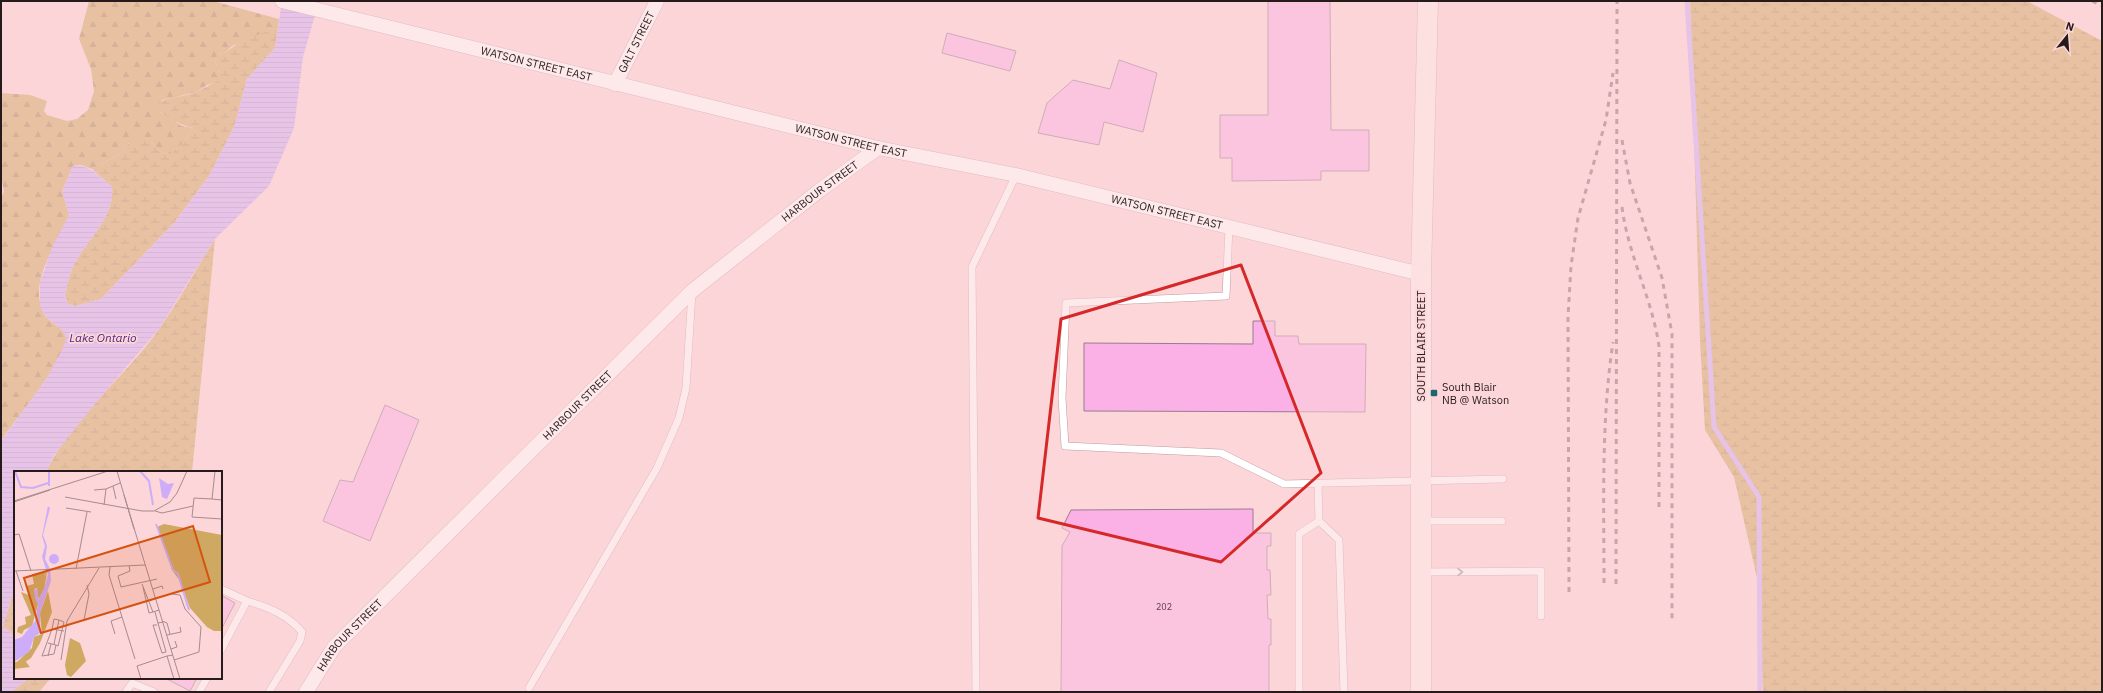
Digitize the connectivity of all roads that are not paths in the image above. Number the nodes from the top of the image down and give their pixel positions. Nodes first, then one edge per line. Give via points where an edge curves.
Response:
1 (282, 1) edge
2 (657, 1) edge
3 (1428, 1) edge
4 (615, 84) junction
5 (878, 148) junction
6 (1016, 175) junction
7 (1229, 227) junction
8 (1421, 274) junction
9 (692, 292) junction
10 (1503, 479) dead end
11 (1421, 480) junction
12 (1318, 484) junction
13 (1319, 521) junction
14 (1421, 521) junction
15 (1502, 522) dead end
16 (1421, 572) junction
17 (222, 589) edge
18 (247, 601) junction
19 (1542, 616) dead end
20 (222, 648) edge
21 (206, 679) edge
22 (133, 680) edge
23 (529, 688) dead end
24 (126, 692) edge
25 (154, 692) edge
26 (199, 692) edge
27 (269, 692) edge
28 (306, 692) edge
29 (976, 692) edge
30 (1299, 692) edge
31 (1344, 692) edge
32 (1421, 692) edge

1 - 4 street, WATSON STREET EAST
2 - 4 street, GALT STREET
3 - 8 street, SOUTH BLAIR STREET
4 - 5 street, WATSON STREET EAST
5 - 6 street, WATSON STREET EAST
5 - 9 street, HARBOUR STREET via 820,190
6 - 7 street, WATSON STREET EAST
6 - 29 lane via 972,267
7 - 8 street, WATSON STREET EAST
7 - 12 lane via 1226,296 1066,303 1062,398 1065,446 1221,452 1284,484
8 - 11 street, SOUTH BLAIR STREET
9 - 23 lane via 686,388 679,418 657,468
9 - 28 street, HARBOUR STREET via 334,647
10 - 11 lane
11 - 12 lane
11 - 14 street, SOUTH BLAIR STREET
12 - 13 lane
13 - 30 lane via 1299,534
13 - 31 lane via 1339,540
14 - 15 lane
14 - 16 street, SOUTH BLAIR STREET
16 -> 19 lane via 1541,571
16 - 32 street, SOUTH BLAIR STREET
17 - 18 lane
18 - 20 lane
18 - 27 lane via 294,621 302,632 300,641
21 - 26 lane
22 - 24 lane
22 - 25 lane

